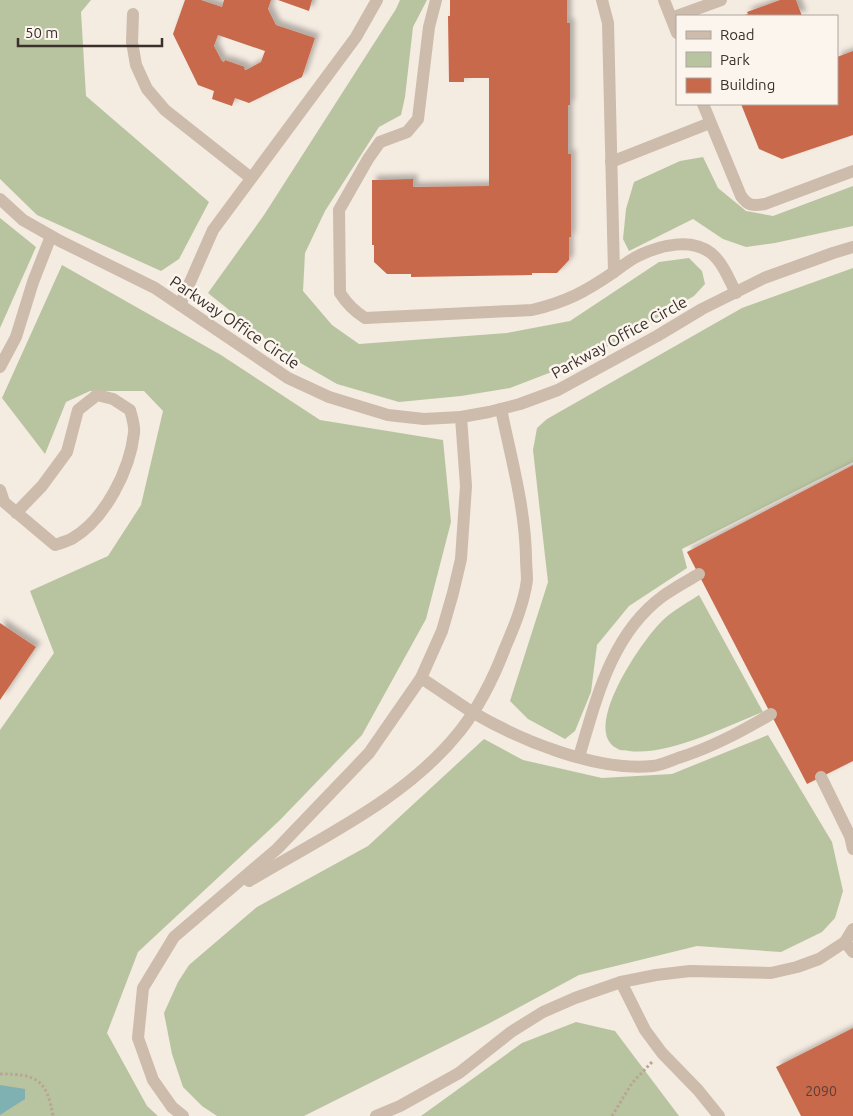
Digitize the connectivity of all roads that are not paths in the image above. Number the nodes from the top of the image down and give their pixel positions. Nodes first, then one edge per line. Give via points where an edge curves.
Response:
1 (377, 0) edge
2 (436, 0) edge
3 (602, 0) edge
4 (664, 0) edge
5 (721, 0) edge
6 (133, 14) dead end
7 (680, 15) edge
8 (675, 17) edge
9 (703, 105) edge
10 (710, 123) junction
11 (611, 162) junction
12 (853, 171) edge
13 (252, 178) junction
14 (0, 199) edge
15 (52, 236) junction
16 (853, 247) edge
17 (614, 272) junction
18 (736, 292) junction
19 (180, 305) junction
20 (0, 367) edge
21 (501, 409) junction
22 (460, 417) junction
23 (0, 490) edge
24 (16, 513) junction
25 (698, 574) dead end
26 (421, 678) junction
27 (473, 712) junction
28 (771, 714) dead end
29 (579, 757) junction
30 (821, 778) dead end
31 (853, 849) edge
32 (219, 899) junction
33 (853, 929) edge
34 (845, 942) junction
35 (853, 952) edge
36 (621, 982) junction
37 (183, 1116) edge
38 (376, 1116) edge
39 (719, 1116) edge

1 - 13 street via 356,37
2 - 17 street via 429,27 418,119 407,132 380,142 339,210 340,292 346,303 365,318 532,310 558,304
3 - 11 street via 608,23
4 - 8 street
5 - 7 street
6 - 13 street via 132,42 136,65 147,89 165,110
9 - 10 street
10 - 11 street
10 - 12 street via 741,196 754,206
11 - 17 street
13 - 19 street via 213,230
14 - 15 street, Parkway Office Circle via 23,220
15 - 19 street, Parkway Office Circle via 155,288
15 - 20 street via 16,337
16 - 18 street, Parkway Office Circle via 764,278
17 - 18 street via 638,255 670,245 688,244 714,257
18 - 21 street, Parkway Office Circle via 558,390
19 - 22 street, Parkway Office Circle via 288,378 329,397 388,415 424,419
21 - 22 street, Parkway Office Circle
21 - 27 street via 526,529 526,580 516,622
22 - 26 street via 466,486 461,559 442,630
23 - 24 street via 4,502
24 - 24 street via 42,486 67,452 78,410 97,395 113,398 130,410 135,431 127,466 114,493 92,523 73,539 55,545
25 - 29 street via 662,597 639,618 625,638 608,668
26 - 27 street
26 - 32 street via 369,753 277,849
27 - 29 street via 513,733
27 - 32 street via 446,747 404,785 367,812
28 - 29 street via 705,750 654,766 617,766
30 - 31 street via 850,836
32 - 37 street via 174,937 143,988 138,1038 153,1080 172,1107
33 - 34 street
34 - 35 street
34 - 36 street via 819,959 771,973 690,971
36 - 38 street via 544,1012 511,1032 459,1073
36 - 39 street via 645,1030

